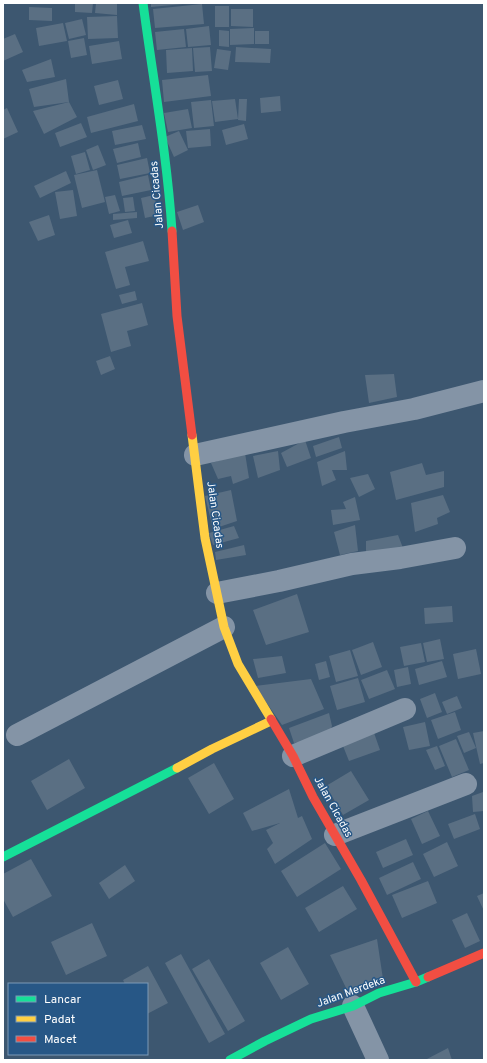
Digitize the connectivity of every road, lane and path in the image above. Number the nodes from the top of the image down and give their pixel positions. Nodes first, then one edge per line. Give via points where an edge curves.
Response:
1 (143, 3) edge
2 (484, 391) edge
3 (195, 454) junction
4 (455, 548) dead end
5 (217, 593) junction
6 (224, 627) junction
7 (405, 709) dead end
8 (271, 721) junction
9 (17, 735) dead end
10 (293, 756) junction
11 (466, 784) dead end
12 (335, 835) junction
13 (3, 857) edge
14 (484, 953) edge
15 (416, 982) junction
16 (352, 1006) junction
17 (230, 1060) edge
18 (378, 1060) edge

1 - 3 street, Jalan Cicadas via 164,146 177,316
2 - 3 street via 414,409
3 - 5 street, Jalan Cicadas via 205,538
4 - 5 street via 352,564
5 - 6 street, Jalan Cicadas
6 - 8 street, Jalan Cicadas via 238,664
6 - 9 street
7 - 10 street
8 - 10 street, Jalan Cicadas
8 - 13 street
10 - 12 street, Jalan Cicadas
11 - 12 street
12 - 15 street, Jalan Cicadas
14 - 15 street, Jalan Merdeka
15 - 16 street, Jalan Merdeka via 379,993
16 - 17 street, Jalan Merdeka via 311,1019
16 - 18 street

